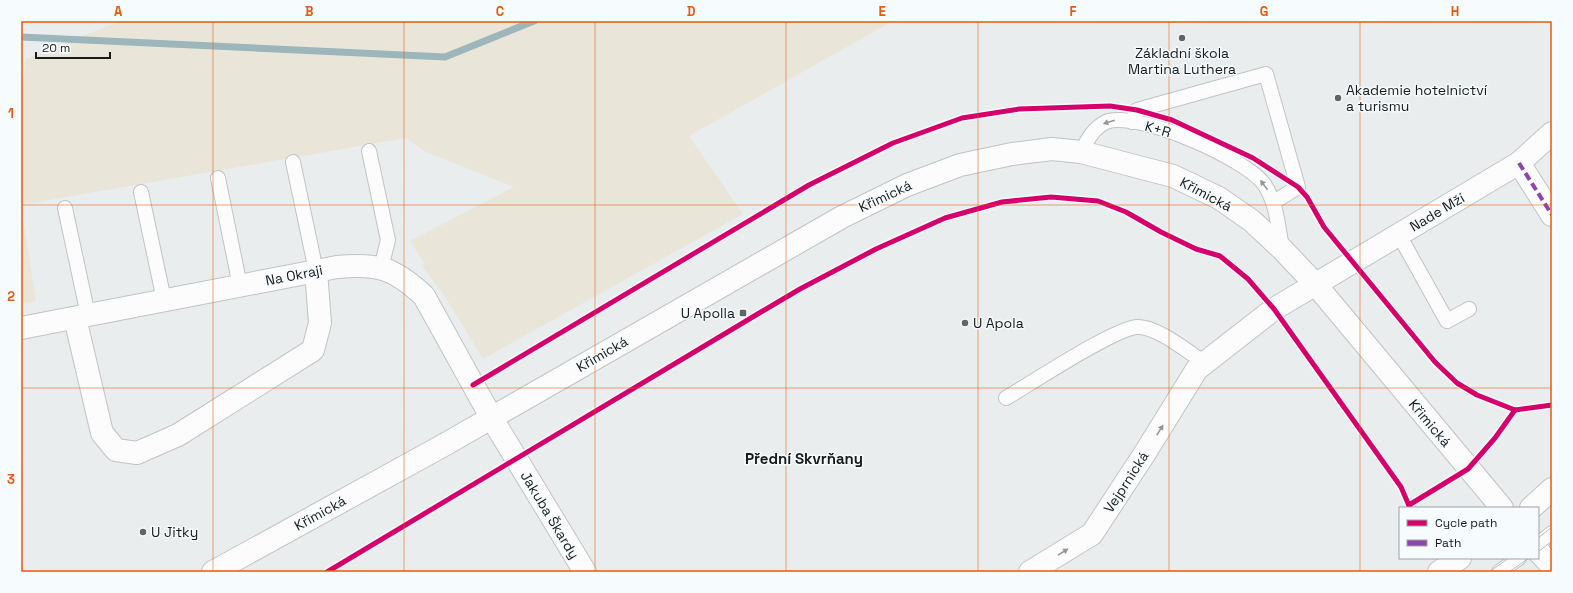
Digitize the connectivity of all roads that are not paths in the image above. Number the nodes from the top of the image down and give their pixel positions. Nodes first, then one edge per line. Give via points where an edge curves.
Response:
1 (1132, 122) junction
2 (1552, 132) edge
3 (369, 151) dead end
4 (1081, 152) junction
5 (293, 162) dead end
6 (1518, 163) junction
7 (218, 178) dead end
8 (141, 192) dead end
9 (1274, 202) junction
10 (65, 208) dead end
11 (1552, 215) edge
12 (1399, 235) junction
13 (1282, 249) junction
14 (381, 268) junction
15 (316, 271) junction
16 (1316, 285) junction
17 (240, 286) junction
18 (164, 300) junction
19 (1469, 309) dead end
20 (81, 316) junction
21 (21, 328) edge
22 (1201, 366) junction
23 (1006, 398) dead end
24 (491, 417) junction
25 (1552, 489) edge
26 (1501, 507) edge
27 (1532, 507) edge
28 (1552, 533) edge
29 (1539, 543) edge
30 (1539, 552) edge
31 (1458, 559) edge
32 (1518, 559) edge
33 (1552, 566) edge
34 (212, 572) edge
35 (584, 572) edge
36 (1030, 572) edge
37 (1439, 572) edge
38 (1499, 572) edge

1 -> 4 lane, K+R via 1117,120 1105,123 1090,135
9 -> 1 lane, K+R via 1263,183 1252,172 1223,154 1159,128
1 - 9 lane via 1137,110 1266,74 1298,187
2 - 6 street, Nade Mží
3 - 14 lane via 388,240
4 - 13 street, Křimická via 1173,176 1219,198 1252,221
4 - 24 street, Křimická via 1052,149 1012,154 960,165 906,185 842,217
5 - 15 lane
6 - 11 street
6 - 12 street, Nade Mží
7 - 17 lane
8 - 18 lane
9 - 13 lane, K+R
10 - 20 lane
12 - 16 street, Nade Mží
12 - 19 lane via 1447,321
13 - 16 street, Křimická
14 - 15 street, Na Okraji via 362,264
14 - 24 street, Na Okraji via 408,281 424,296
15 - 17 street, Na Okraji
15 - 20 street via 320,323 313,350 178,435 137,453 116,450 102,433
16 - 22 street, Nade Mží via 1274,309
16 - 26 street, Křimická
17 - 18 street, Na Okraji
18 - 20 street, Na Okraji
20 - 21 street, Na Okraji
22 - 23 lane via 1154,330 1137,327 1114,335
36 -> 22 street, Vejprnická via 1092,534
24 - 34 street, Křimická
24 - 35 street, Jakuba Škardy
25 - 27 street
28 - 29 lane
30 - 33 street
31 - 37 street
32 - 38 lane

